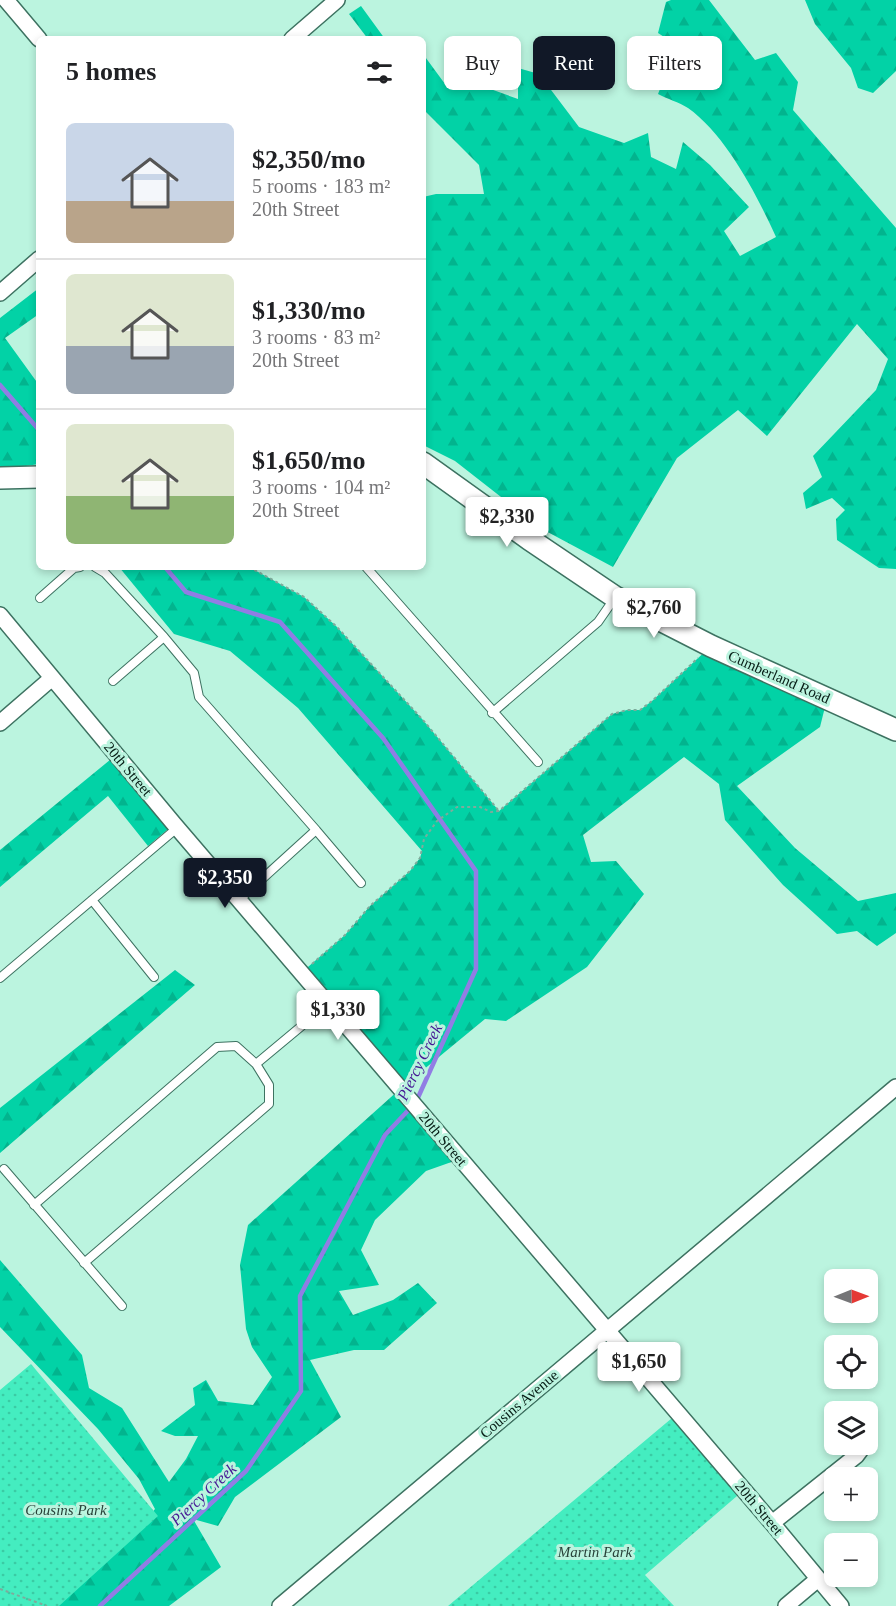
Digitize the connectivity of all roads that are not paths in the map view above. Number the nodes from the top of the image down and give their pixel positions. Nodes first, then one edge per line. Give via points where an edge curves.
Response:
1 (6, 0) edge
2 (337, 0) edge
3 (36, 36) edge
4 (295, 36) edge
5 (36, 262) edge
6 (0, 293) edge
7 (426, 465) edge
8 (36, 477) edge
9 (0, 478) edge
10 (72, 570) edge
11 (100, 570) edge
12 (369, 570) edge
13 (615, 597) junction
14 (40, 598) dead end
15 (0, 615) edge
16 (164, 637) junction
17 (52, 678) junction
18 (113, 681) dead end
19 (492, 713) junction
20 (0, 723) edge
21 (896, 730) edge
22 (538, 762) dead end
23 (177, 827) junction
24 (316, 830) junction
25 (361, 883) dead end
26 (92, 900) junction
27 (239, 900) junction
28 (154, 977) dead end
29 (0, 978) edge
30 (328, 1004) junction
31 (256, 1065) junction
32 (896, 1087) edge
33 (4, 1169) dead end
34 (34, 1205) junction
35 (84, 1263) junction
36 (122, 1306) dead end
37 (607, 1331) junction
38 (857, 1455) edge
39 (772, 1523) junction
40 (818, 1579) junction
41 (280, 1606) edge
42 (786, 1606) edge
43 (841, 1606) edge

1 - 3 street
2 - 4 street
5 - 6 street
7 - 13 street, Cumberland Road
8 - 9 street
10 - 14 lane
11 - 16 lane
12 - 19 lane
13 - 19 lane via 598,622
13 - 21 street, Cumberland Road via 711,646
15 - 17 street, 20th Street
16 - 18 lane
16 - 24 lane via 194,673 199,697
17 - 20 street
17 - 23 street, 20th Street
19 - 22 lane
23 - 26 lane
23 - 27 street, 20th Street
24 - 25 lane
24 - 27 lane
26 - 28 lane
26 - 29 lane
27 - 30 street, 20th Street
30 - 31 lane
30 - 37 street, 20th Street
31 - 34 lane via 236,1046 217,1047
31 - 35 lane via 269,1085 269,1104
32 - 37 street, Cousins Avenue
33 - 34 lane
34 - 35 lane
35 - 36 lane
37 - 39 street, 20th Street
37 - 41 street, Cousins Avenue
38 - 39 street
39 - 40 street, 20th Street
40 - 42 street
40 - 43 street, 20th Street

